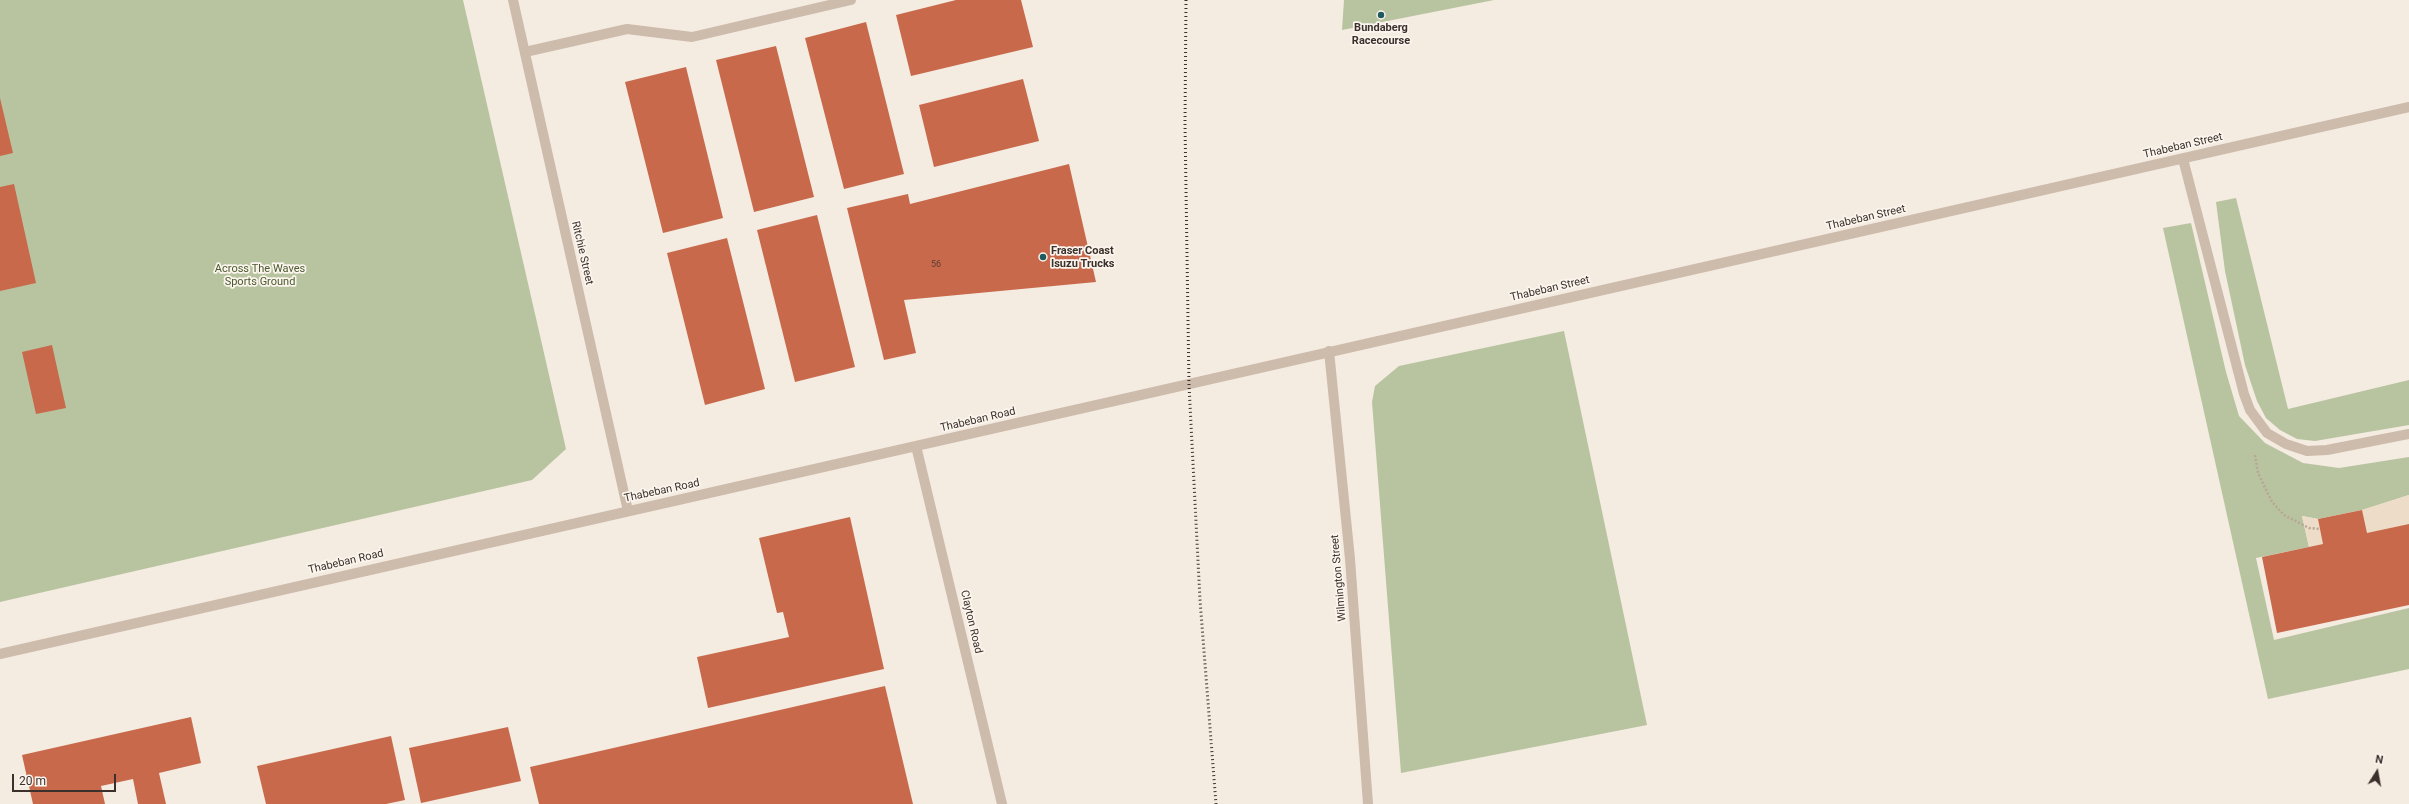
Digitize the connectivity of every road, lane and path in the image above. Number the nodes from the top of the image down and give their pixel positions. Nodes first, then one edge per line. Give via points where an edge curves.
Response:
1 (513, 0) edge
2 (851, 0) edge
3 (525, 52) junction
4 (2409, 107) edge
5 (2183, 158) junction
6 (1329, 351) junction
7 (2258, 421) junction
8 (2409, 434) edge
9 (916, 446) junction
10 (628, 511) junction
11 (2320, 529) dead end
12 (0, 654) edge
13 (1002, 804) edge
14 (1368, 804) edge

1 - 3 street, Ritchie Street
2 - 3 street via 692,37 627,29
3 - 10 street, Ritchie Street
4 - 5 street, Thabeban Street
5 - 6 street, Thabeban Street
5 - 7 street via 2244,394
6 - 9 street, Thabeban Road
6 - 14 street, Wilmington Street via 1350,559
7 - 8 street via 2267,433 2286,444 2307,451 2327,450
7 - 11 path via 2253,434 2258,472 2272,502 2290,518 2309,528
9 - 10 street, Thabeban Road
9 - 13 street, Clayton Road
10 - 12 street, Thabeban Road

